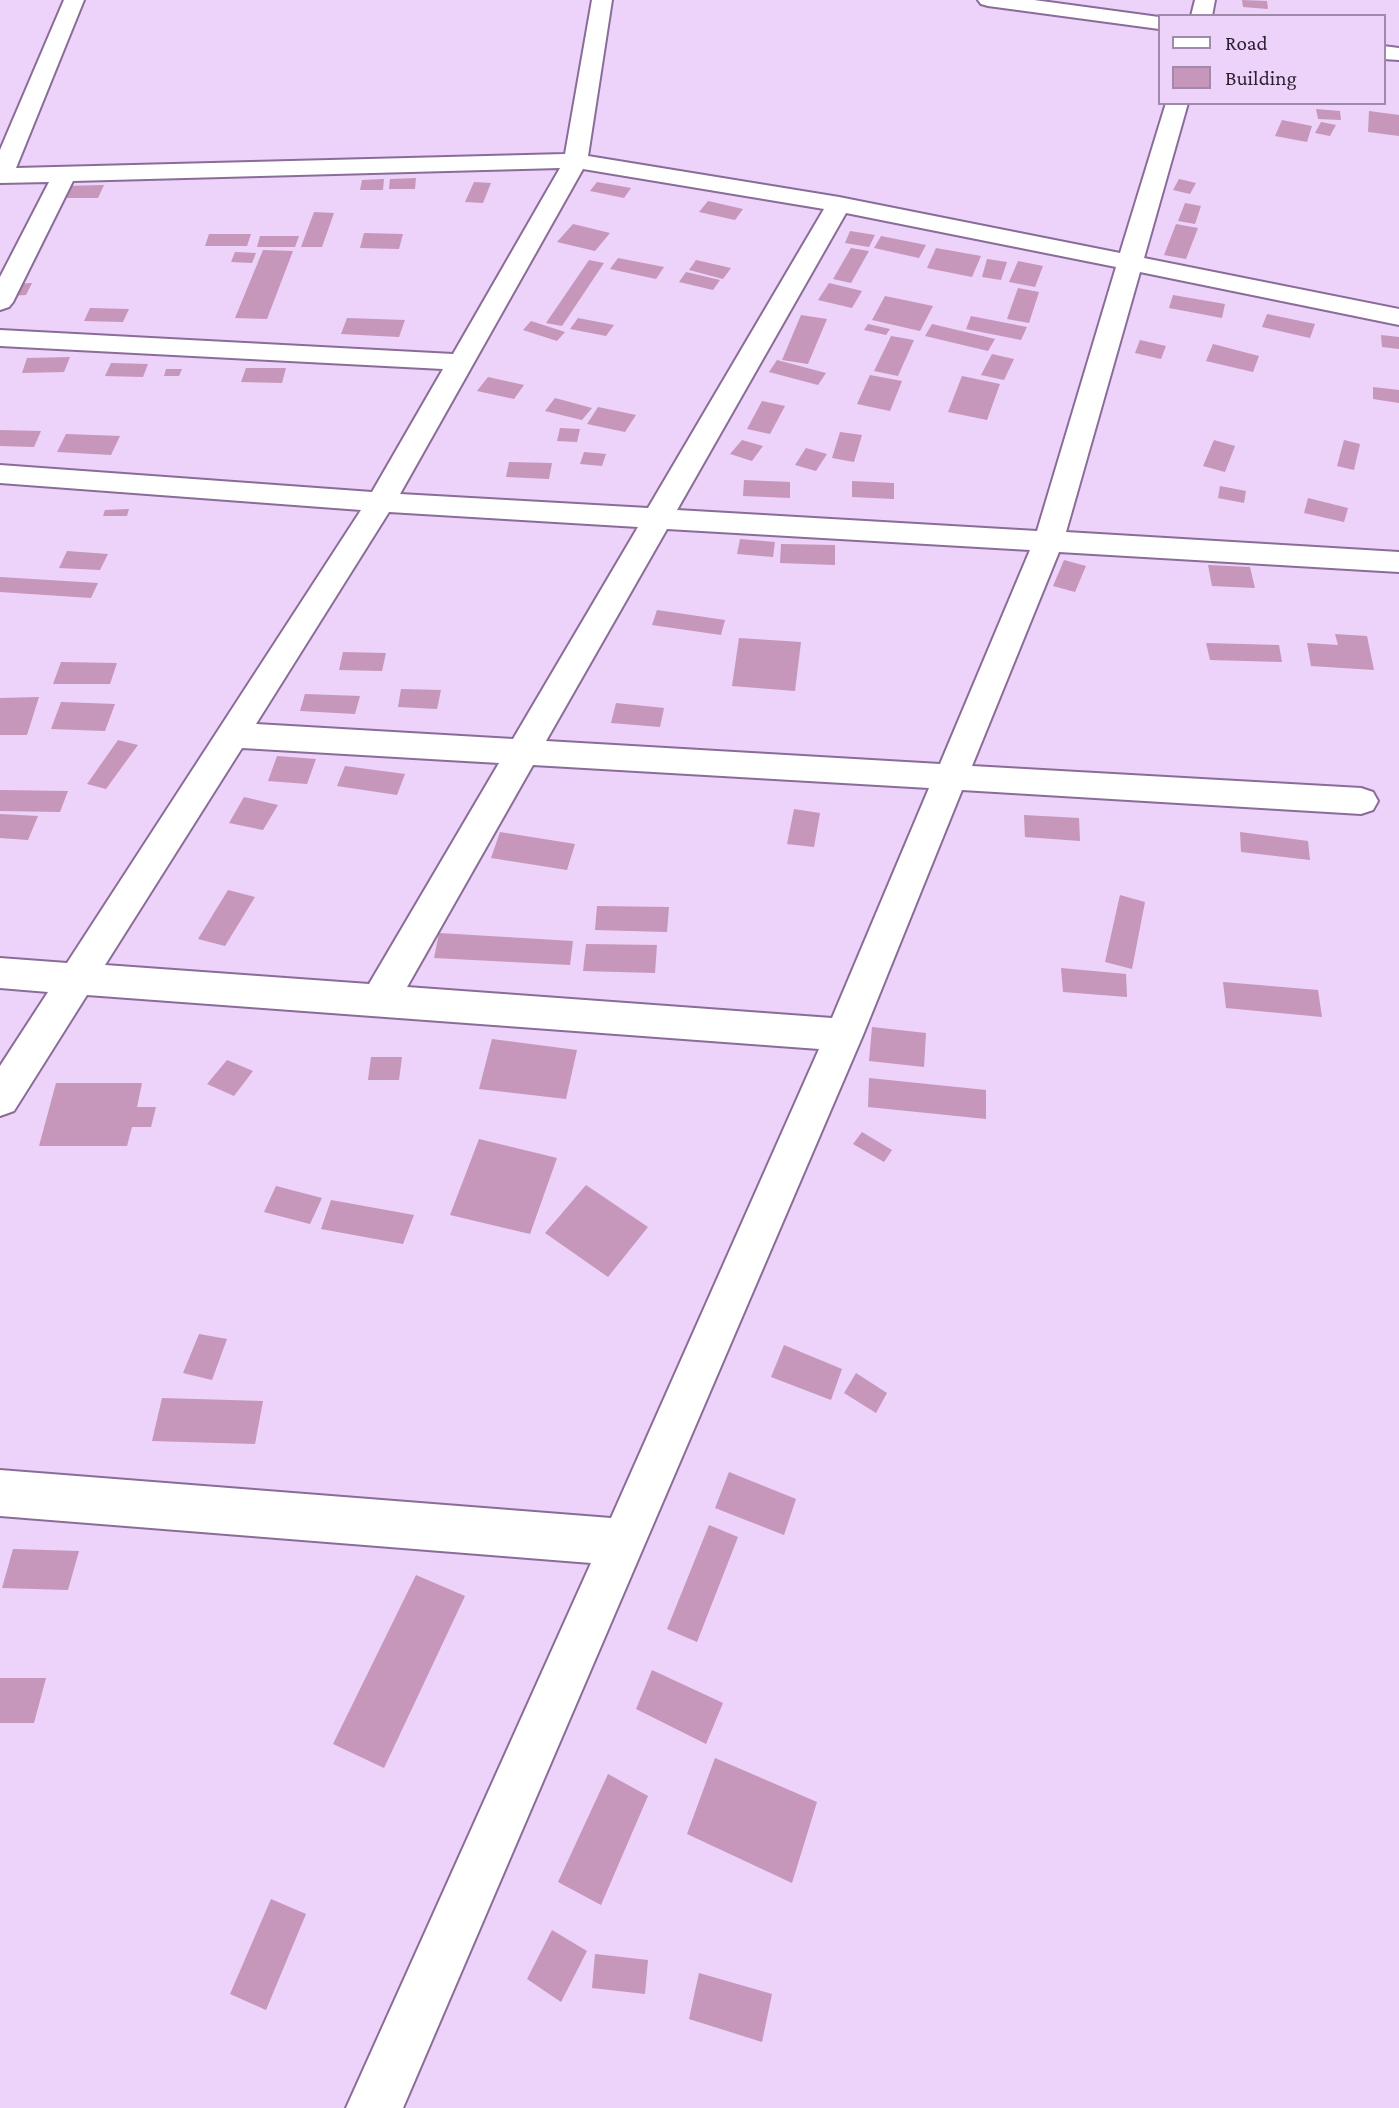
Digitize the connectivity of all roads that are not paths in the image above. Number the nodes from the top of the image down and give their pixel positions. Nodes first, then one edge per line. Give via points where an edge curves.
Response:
1 (74, 0) edge
2 (601, 0) edge
3 (988, 0) edge
4 (1158, 23) edge
5 (1176, 105) edge
6 (576, 161) junction
7 (64, 174) junction
8 (0, 176) edge
9 (839, 204) junction
10 (1132, 264) junction
11 (0, 302) edge
12 (1399, 317) edge
13 (0, 338) edge
14 (459, 362) junction
15 (0, 474) edge
16 (381, 502) junction
17 (658, 518) junction
18 (1049, 540) junction
19 (1399, 562) edge
20 (233, 735) junction
21 (522, 752) junction
22 (951, 777) junction
23 (1361, 801) dead end
24 (0, 973) edge
25 (78, 978) junction
26 (379, 1001) junction
27 (844, 1035) junction
28 (0, 1099) edge
29 (0, 1493) edge
30 (624, 1542) junction
31 (374, 2108) edge

1 - 8 street
2 - 6 street
3 - 4 street
5 - 10 street
6 - 7 street
6 - 9 street
6 - 14 street
7 - 8 street
7 - 11 street
9 - 10 street
9 - 17 street
10 - 12 street
10 - 18 street
13 - 14 street
14 - 16 street
15 - 16 street
16 - 17 street
16 - 20 street
17 - 18 street
17 - 21 street
18 - 19 street
18 - 22 street
20 - 21 street
20 - 25 street
21 - 22 street
21 - 26 street
22 - 23 street
22 - 27 street
24 - 25 street
25 - 26 street
25 - 28 street
26 - 27 street
27 - 30 street
29 - 30 street
30 - 31 street

